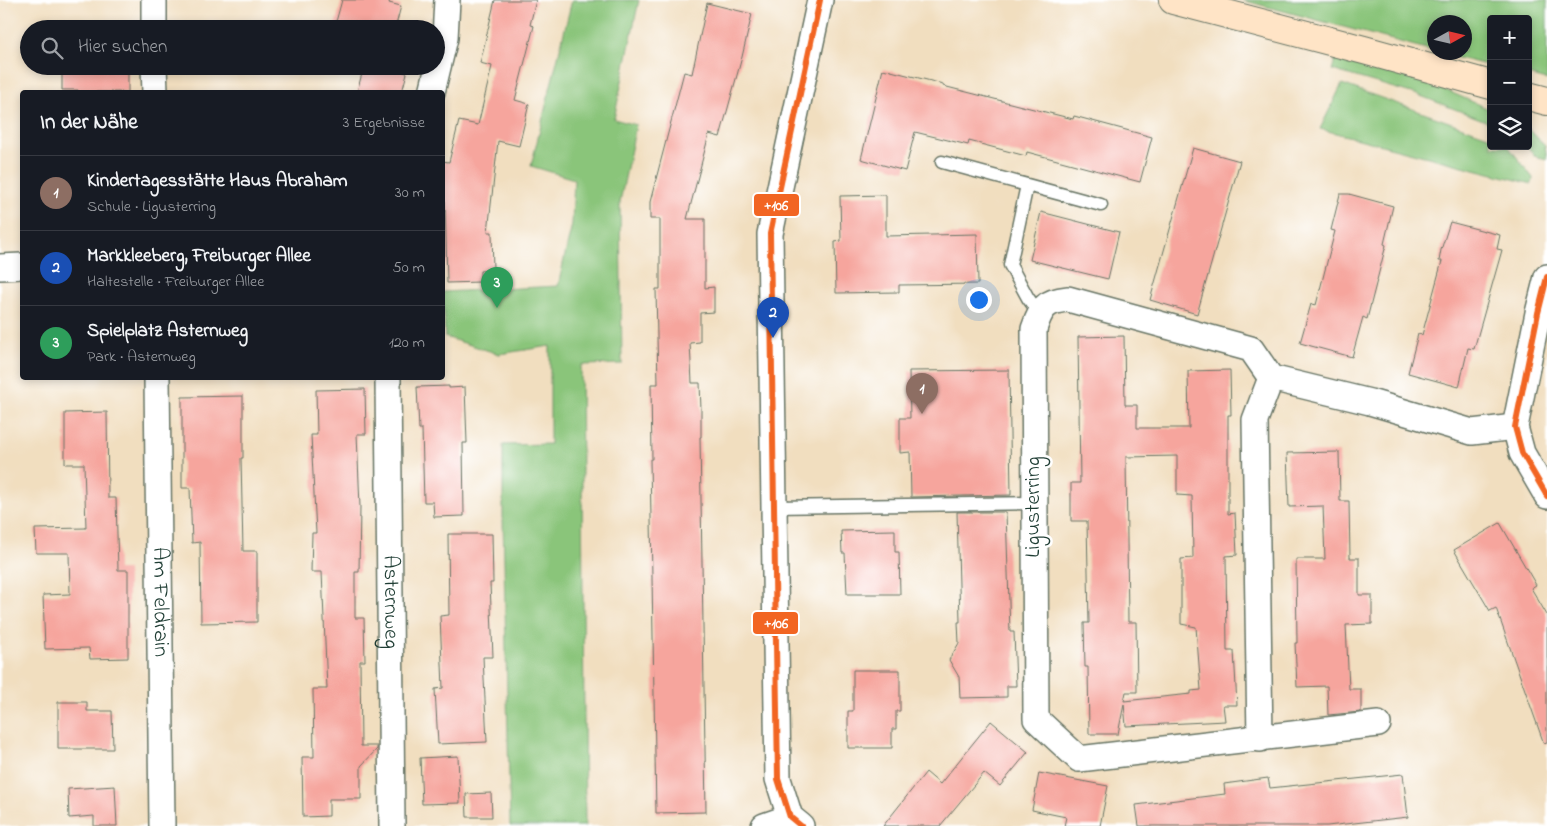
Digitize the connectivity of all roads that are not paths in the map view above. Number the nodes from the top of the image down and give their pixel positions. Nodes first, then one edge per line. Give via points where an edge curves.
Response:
1 (154, 0) edge
2 (447, 0) edge
3 (820, 0) edge
4 (1173, 0) edge
5 (154, 20) edge
6 (445, 38) edge
7 (154, 75) edge
8 (436, 75) edge
9 (1487, 85) edge
10 (154, 90) edge
11 (432, 90) edge
12 (1532, 97) edge
13 (1547, 101) edge
14 (942, 162) dead end
15 (1027, 184) junction
16 (1101, 205) dead end
17 (20, 266) edge
18 (0, 267) edge
19 (1547, 277) edge
20 (1039, 313) junction
21 (1272, 378) junction
22 (157, 380) edge
23 (388, 380) edge
24 (1515, 427) junction
25 (1547, 496) edge
26 (1034, 503) junction
27 (774, 507) junction
28 (1378, 724) dead end
29 (1260, 739) junction
30 (795, 822) edge
31 (162, 826) edge
32 (392, 826) edge
33 (764, 826) edge

1 - 5 street
2 - 6 street
3 - 27 street via 770,234
4 - 9 main road
7 - 10 street
8 - 11 street
12 - 13 main road
14 - 15 lane
15 - 16 lane
15 - 20 lane via 1010,265
17 - 18 street
19 - 24 street
20 - 21 street via 1052,300 1068,299 1250,349
20 - 26 street, Ligusterring via 1034,329
21 - 24 street via 1472,432
21 - 29 street via 1255,420
22 - 31 street, Am Feldrain
23 - 32 street, Asternweg
24 - 25 street via 1522,453
26 - 27 lane
26 - 29 street, Ligusterring via 1036,719 1080,759
27 - 30 street via 778,779
28 - 29 street, Ligusterring
30 - 33 street

